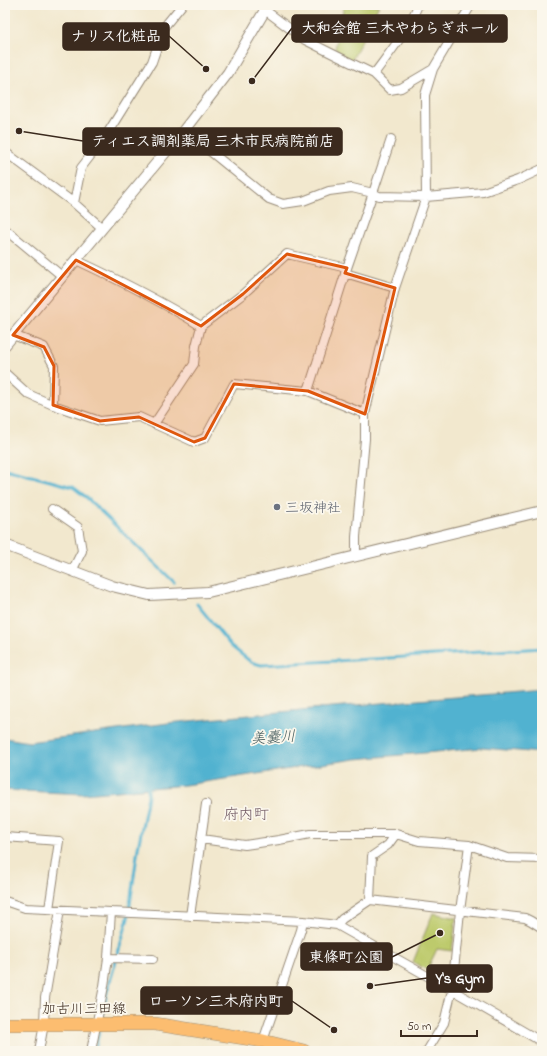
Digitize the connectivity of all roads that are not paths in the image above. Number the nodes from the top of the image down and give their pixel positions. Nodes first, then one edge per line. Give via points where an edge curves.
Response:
1 (182, 5) edge
2 (418, 5) edge
3 (471, 5) edge
4 (266, 8) edge
5 (433, 69) junction
6 (374, 74) junction
7 (184, 130) junction
8 (390, 139) dead end
9 (5, 152) edge
10 (542, 169) edge
11 (373, 193) junction
12 (426, 197) junction
13 (74, 204) junction
14 (102, 228) junction
15 (5, 229) edge
16 (76, 260) junction
17 (346, 270) junction
18 (62, 276) junction
19 (394, 288) junction
20 (201, 326) junction
21 (13, 335) junction
22 (5, 345) edge
23 (5, 373) edge
24 (308, 391) junction
25 (53, 405) junction
26 (365, 414) junction
27 (154, 424) junction
28 (52, 509) dead end
29 (542, 512) edge
30 (5, 545) edge
31 (356, 556) junction
32 (72, 571) junction
33 (206, 804) dead end
34 (396, 834) junction
35 (5, 837) edge
36 (201, 839) junction
37 (469, 845) junction
38 (542, 859) edge
39 (370, 900) junction
40 (5, 901) edge
41 (49, 909) junction
42 (60, 910) junction
43 (460, 911) junction
44 (111, 912) junction
45 (190, 916) junction
46 (303, 922) junction
47 (337, 925) junction
48 (542, 928) edge
49 (108, 958) junction
50 (153, 959) dead end
51 (452, 990) junction
52 (5, 1024) edge
53 (44, 1024) junction
54 (96, 1024) junction
55 (263, 1041) junction
56 (542, 1042) edge
57 (39, 1051) edge
58 (91, 1051) edge
59 (304, 1051) edge
60 (427, 1051) edge

1 - 13 street via 164,27 152,62 105,137 82,168
2 - 6 street via 401,38
3 - 5 street
4 - 6 street via 305,40
4 - 7 street via 228,72
5 - 6 street via 401,88 390,90
5 - 12 street via 425,95
7 - 11 street via 269,199 284,204 303,201 328,191 352,188
7 - 14 street
8 - 11 street
9 - 13 street
10 - 12 street via 483,192
11 - 12 street via 379,196
11 - 17 street
12 - 19 street
13 - 14 street
14 - 16 street
15 - 18 street
16 - 18 street
16 - 20 street via 117,279
17 - 19 street
17 - 20 street via 287,254 243,294
17 - 24 street
18 - 21 street
19 - 26 street
20 - 27 street via 194,364
21 - 22 street
21 - 25 street via 44,348 54,366
23 - 25 street via 28,394
24 - 26 street
24 - 27 street via 234,384 204,438 194,442
25 - 27 street via 100,422 139,417
26 - 31 street
28 - 32 street via 78,528 82,551
29 - 31 street
30 - 32 street
31 - 32 street via 208,592 193,593 149,595 112,586
33 - 36 street
34 - 36 street via 310,834 245,846
34 - 37 street via 419,841
34 - 39 street via 388,845 372,856
35 - 41 street via 60,841
36 - 45 street
37 - 38 street via 507,858
37 - 43 street
39 - 43 street
39 - 47 street
40 - 41 street via 25,908
41 - 42 street
42 - 44 street
42 - 53 street via 45,998
43 - 48 street via 525,918
43 - 51 street
44 - 45 street
44 - 49 street
45 - 46 street
46 - 47 street
46 - 55 street
47 - 51 street
49 - 50 street
49 - 54 street
51 - 56 street
51 - 60 street via 444,1023
52 - 53 main road, 加古川三田線
53 - 54 main road, 加古川三田線
53 - 57 street
54 - 55 main road, 加古川三田線 via 155,1024
54 - 58 street
55 - 59 main road, 加古川三田線

